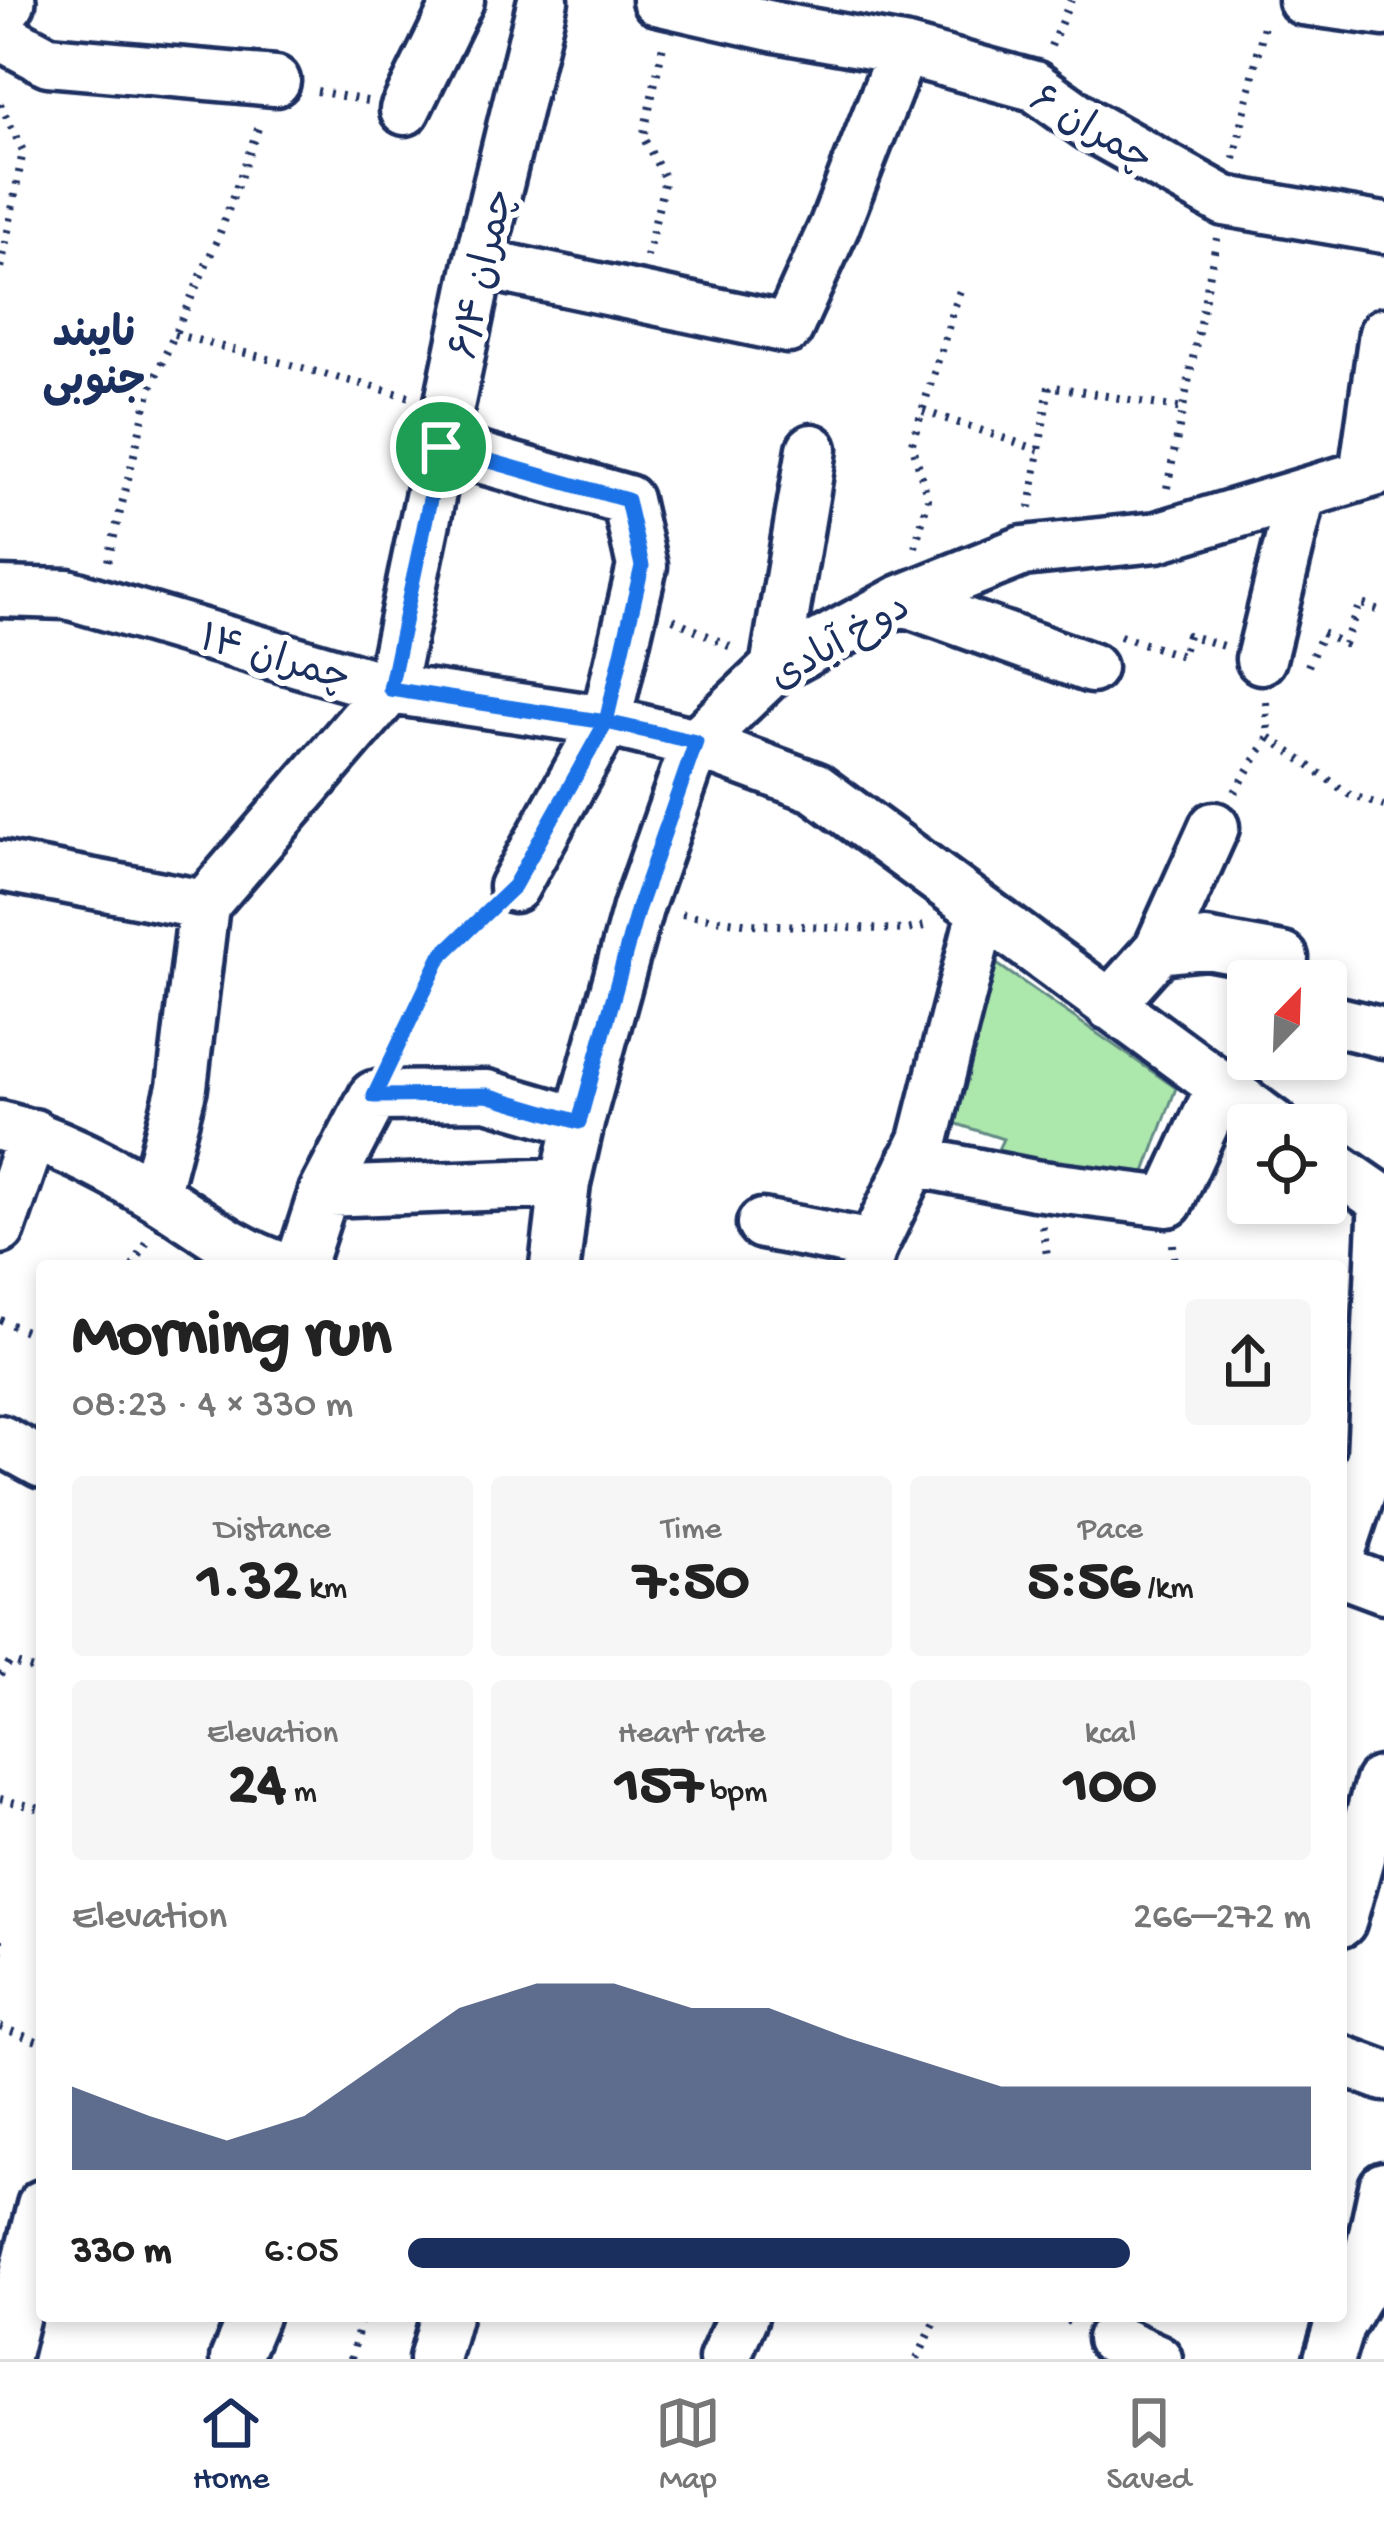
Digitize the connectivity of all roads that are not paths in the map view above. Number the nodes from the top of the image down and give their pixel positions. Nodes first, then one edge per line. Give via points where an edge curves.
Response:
1 (459, 0) edge
2 (543, 0) edge
3 (1304, 0) edge
4 (664, 2) edge
5 (1384, 11) edge
6 (0, 35) edge
7 (903, 50) junction
8 (275, 81) road end
9 (405, 110) road end
10 (1384, 228) edge
11 (479, 263) junction
12 (1384, 333) edge
13 (445, 427) junction
14 (812, 449) dead end
15 (1374, 471) edge
16 (1301, 495) junction
17 (0, 592) edge
18 (901, 600) junction
19 (1261, 659) road end
20 (775, 668) junction
21 (1091, 668) road end
22 (390, 689) junction
23 (606, 722) junction
24 (696, 742) junction
25 (1214, 826) road end
26 (0, 866) edge
27 (514, 886) road end
28 (205, 904) junction
29 (982, 912) junction
30 (1159, 949) junction
31 (1282, 958) dead end
32 (1109, 1005) junction
33 (1347, 1024) edge
34 (1384, 1033) edge
35 (1221, 1087) junction
36 (1245, 1104) edge
37 (579, 1122) junction
38 (16, 1130) edge
39 (913, 1161) junction
40 (1347, 1175) edge
41 (565, 1183) junction
42 (323, 1192) junction
43 (154, 1195) junction
44 (1384, 1200) edge
45 (762, 1224) dead end
46 (0, 1229) edge
47 (870, 1255) edge
48 (259, 1260) edge
49 (302, 1260) edge
50 (556, 1260) edge
51 (0, 1440) edge
52 (36, 1460) edge
53 (1347, 1534) edge
54 (1347, 1550) edge
55 (1384, 1588) edge
56 (1368, 1778) edge
57 (1359, 1908) edge
58 (1347, 2062) edge
59 (1384, 2076) edge
60 (1384, 2187) edge
61 (36, 2232) edge
62 (1347, 2312) edge
63 (250, 2322) edge
64 (444, 2322) edge
65 (740, 2322) edge
66 (1341, 2322) edge
67 (1112, 2339) dead end
68 (9, 2356) edge
69 (235, 2359) edge
70 (434, 2359) edge
71 (724, 2359) edge
72 (1157, 2359) edge
73 (1329, 2359) edge

1 - 9 street
2 - 11 street, چمران ۶/۴
3 - 5 street
4 - 7 street, چمران ۶
6 - 8 street via 48,62
7 - 10 street, چمران ۶ via 1034,86 1225,201
7 - 11 street via 788,328
11 - 13 street, چمران ۶/۴
12 - 15 street
13 - 22 street, چمران ۶/۴
13 - 23 street via 627,500 642,566
14 - 20 street
15 - 16 street, دوخ آبادی
16 - 18 street, دوخ آبادی via 1157,537 1023,551
16 - 19 street
17 - 22 street, چمران ۱۴ via 67,594
18 - 20 street, دوخ آبادی
18 - 21 street
20 - 24 street, دوخ آبادی
22 - 23 street, چمران ۱۴
22 - 28 street
23 - 24 street, چمران ۱۴
23 - 27 street
24 - 29 street, چمران ۱۴ via 814,787
24 - 37 street, دوخ آبادی via 638,908
25 - 30 street
26 - 28 street
28 - 43 street via 182,1087
29 - 32 street, چمران ۱۴
29 - 39 street
30 - 31 street via 1206,944
30 - 32 street
32 - 35 street, چمران ۱۴
33 - 34 street
35 - 36 street, چمران ۱۴
35 - 39 street via 1168,1202
37 - 41 street, دوخ آبادی
37 - 42 street via 487,1095 374,1096
38 - 43 street
38 - 46 street
39 - 47 street
40 - 44 street
41 - 42 street
41 - 50 street, دوخ آبادی
42 - 49 street
43 - 48 street
44 - 53 street via 1372,1457
45 - 47 street
51 - 52 street
54 - 55 street
56 - 57 street
58 - 59 street
60 - 62 street via 1363,2285
61 - 68 street
63 - 69 street
64 - 70 street
65 - 71 street
66 - 73 street
67 - 72 street

